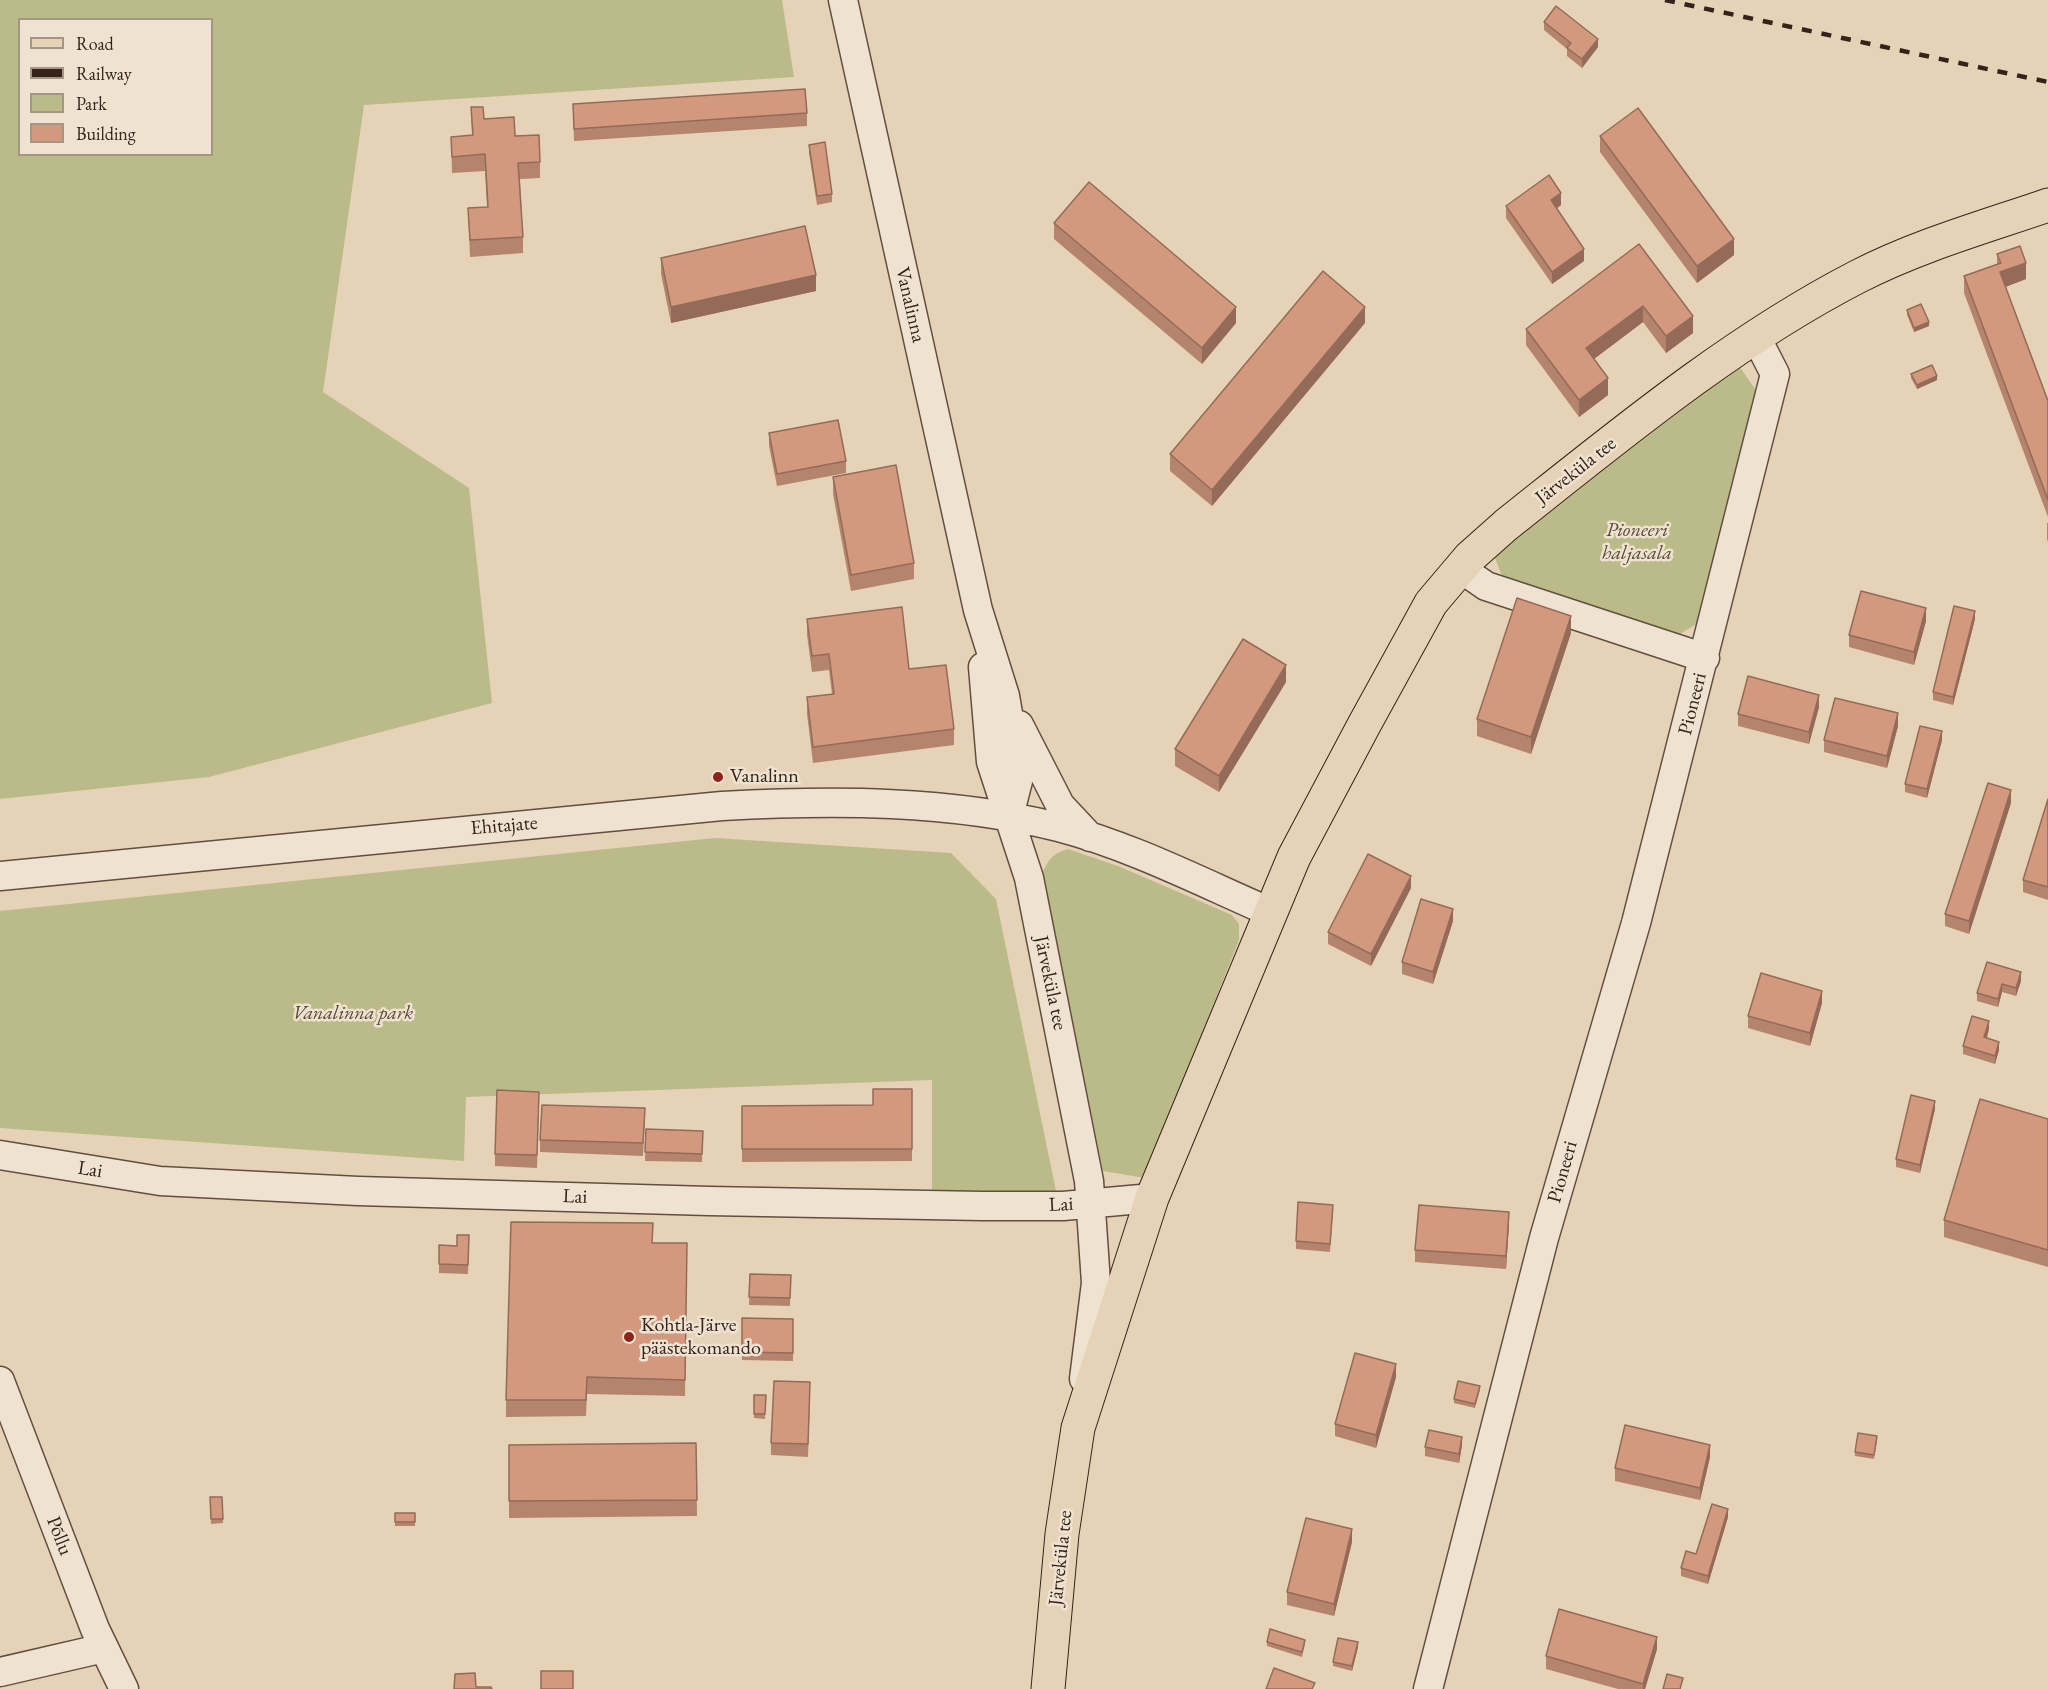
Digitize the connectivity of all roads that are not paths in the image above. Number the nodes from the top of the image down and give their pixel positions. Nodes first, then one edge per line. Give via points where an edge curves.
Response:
1 (843, 0) edge
2 (2048, 205) edge
3 (1755, 336) junction
4 (1460, 567) junction
5 (978, 610) junction
6 (1705, 658) junction
7 (1005, 696) junction
8 (1009, 816) junction
9 (1091, 838) junction
10 (0, 876) edge
11 (1270, 912) junction
12 (0, 1155) edge
13 (1152, 1198) junction
14 (1091, 1203) junction
15 (0, 1381) edge
16 (1078, 1428) junction
17 (104, 1648) junction
18 (0, 1672) edge
19 (124, 1689) edge
20 (1048, 1689) edge
21 (1428, 1689) edge

1 - 5 street, Vanalinna
2 - 3 main road, Järveküla tee via 1859,275
3 - 4 main road, Järveküla tee via 1572,472
3 - 6 street, Pioneeri via 1775,374
4 - 6 street, Pioneeri via 1486,586
4 - 11 main road, Järveküla tee via 1431,603 1407,645 1294,857
5 - 7 street, Vanalinna
5 - 8 street, Vanalinna via 991,762
6 - 21 street, Pioneeri via 1633,934 1544,1238
7 - 8 street, Vanalinna via 1018,777
7 - 9 street via 1060,805
8 - 9 street
8 - 10 street, Ehitajate via 829,801 722,806
8 - 14 street, Järveküla tee via 1031,889
9 - 11 street
11 - 13 main road, Järveküla tee
12 - 14 street, Lai via 160,1181 358,1191 731,1202 982,1206
13 - 14 street, Lai
13 - 16 main road, Järveküla tee
14 - 16 street, Järveküla tee via 1096,1283
15 - 17 street, Põllu
16 - 20 main road, Järveküla tee via 1062,1534
17 - 18 street
17 - 19 street, Põllu

